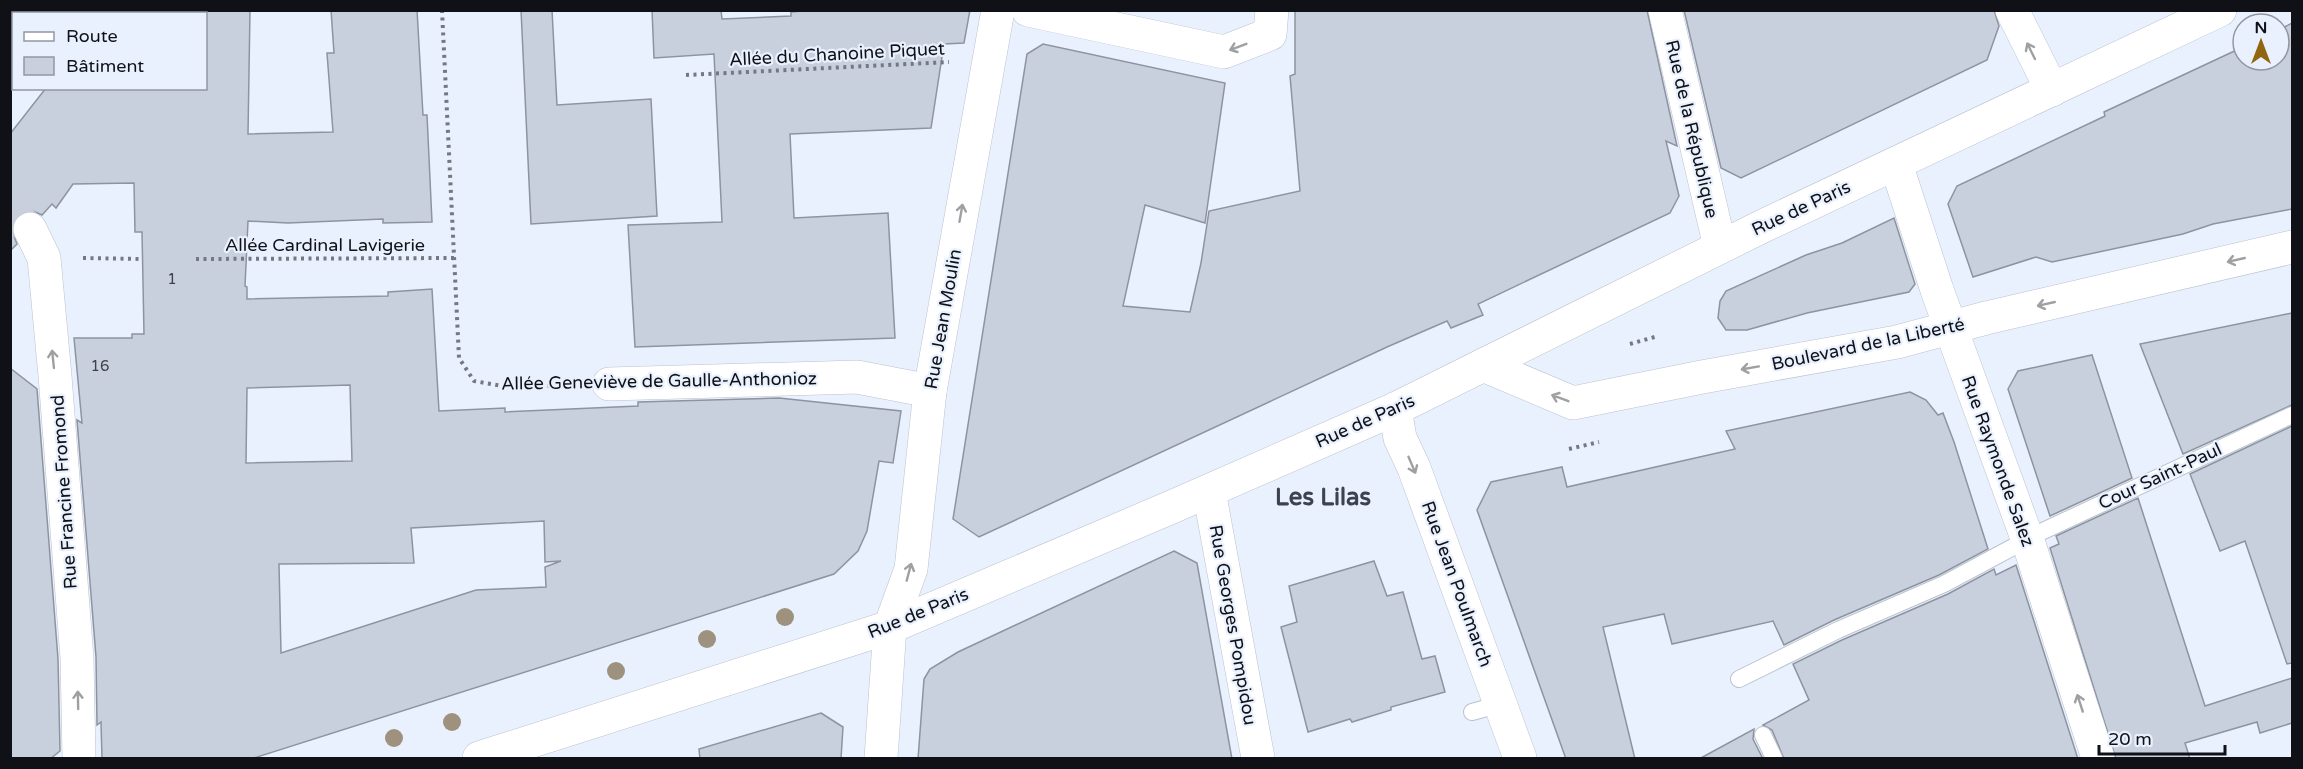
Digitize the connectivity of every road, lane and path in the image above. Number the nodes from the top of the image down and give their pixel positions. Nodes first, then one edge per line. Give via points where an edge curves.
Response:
1 (442, 10) edge
2 (998, 10) edge
3 (1028, 10) edge
4 (1272, 10) edge
5 (1665, 10) edge
6 (2012, 10) edge
7 (2220, 10) edge
8 (989, 58) junction
9 (686, 75) dead end
10 (2052, 90) junction
11 (1896, 164) junction
12 (30, 229) tunnel mouth
13 (1720, 247) junction
14 (2292, 247) edge
15 (44, 258) junction
16 (455, 258) junction
17 (143, 259) dead end
18 (196, 260) dead end
19 (1952, 329) junction
20 (1658, 336) dead end
21 (1630, 344) dead end
22 (1483, 365) junction
23 (609, 384) joint
24 (930, 391) junction
25 (1395, 409) junction
26 (2292, 415) edge
27 (1599, 442) dead end
28 (1569, 449) dead end
29 (1209, 491) junction
30 (2027, 538) junction
31 (890, 627) junction
32 (1739, 679) dead end
33 (1763, 735) dead end
34 (79, 759) edge
35 (479, 759) edge
36 (881, 759) edge
37 (1258, 759) edge
38 (1520, 759) edge
39 (1774, 759) edge
40 (2098, 759) edge

1 - 16 path, Allée Geneviève de Gaulle-Anthonioz
2 - 8 street, Rue Jean Moulin
4 -> 3 street via 1270,34 1224,52
5 - 13 street, Rue de la République
10 -> 6 street
7 - 10 street, Rue de Paris
8 - 9 path, Allée du Chanoine Piquet
24 -> 8 street, Rue Jean Moulin
10 - 11 street, Rue de Paris
11 - 13 street, Rue de Paris
11 - 19 street, Rue Raymonde Salez
12 - 15 street, Rue Francine Fromond
13 - 22 street, Rue de Paris
14 -> 19 street, Boulevard de la Liberté
15 - 17 path
34 -> 15 street, Rue Francine Fromond via 77,658
16 - 18 path, Allée Cardinal Lavigerie
16 - 23 path, Allée Geneviève de Gaulle-Anthonioz via 459,358 474,381 508,387
19 -> 22 street, Boulevard de la Liberté via 1573,403
19 - 30 street, Rue Raymonde Salez
20 - 21 path
22 - 25 street, Rue de Paris
23 - 24 street, Allée Geneviève de Gaulle-Anthonioz via 857,377
31 -> 24 street, Rue Jean Moulin via 911,569
25 - 29 street, Rue de Paris
25 -> 38 street, Rue Jean Poulmarch via 1400,438 1414,468 1486,708
26 - 30 lane, Cour Saint-Paul
27 - 28 path
29 - 31 street, Rue de Paris
29 - 37 street, Rue Georges Pompidou
30 - 32 lane, Cour Saint-Paul via 1944,584
40 -> 30 street, Rue Raymonde Salez
31 - 35 street, Rue de Paris
31 - 36 street, Rue Jean Moulin
33 - 39 lane

